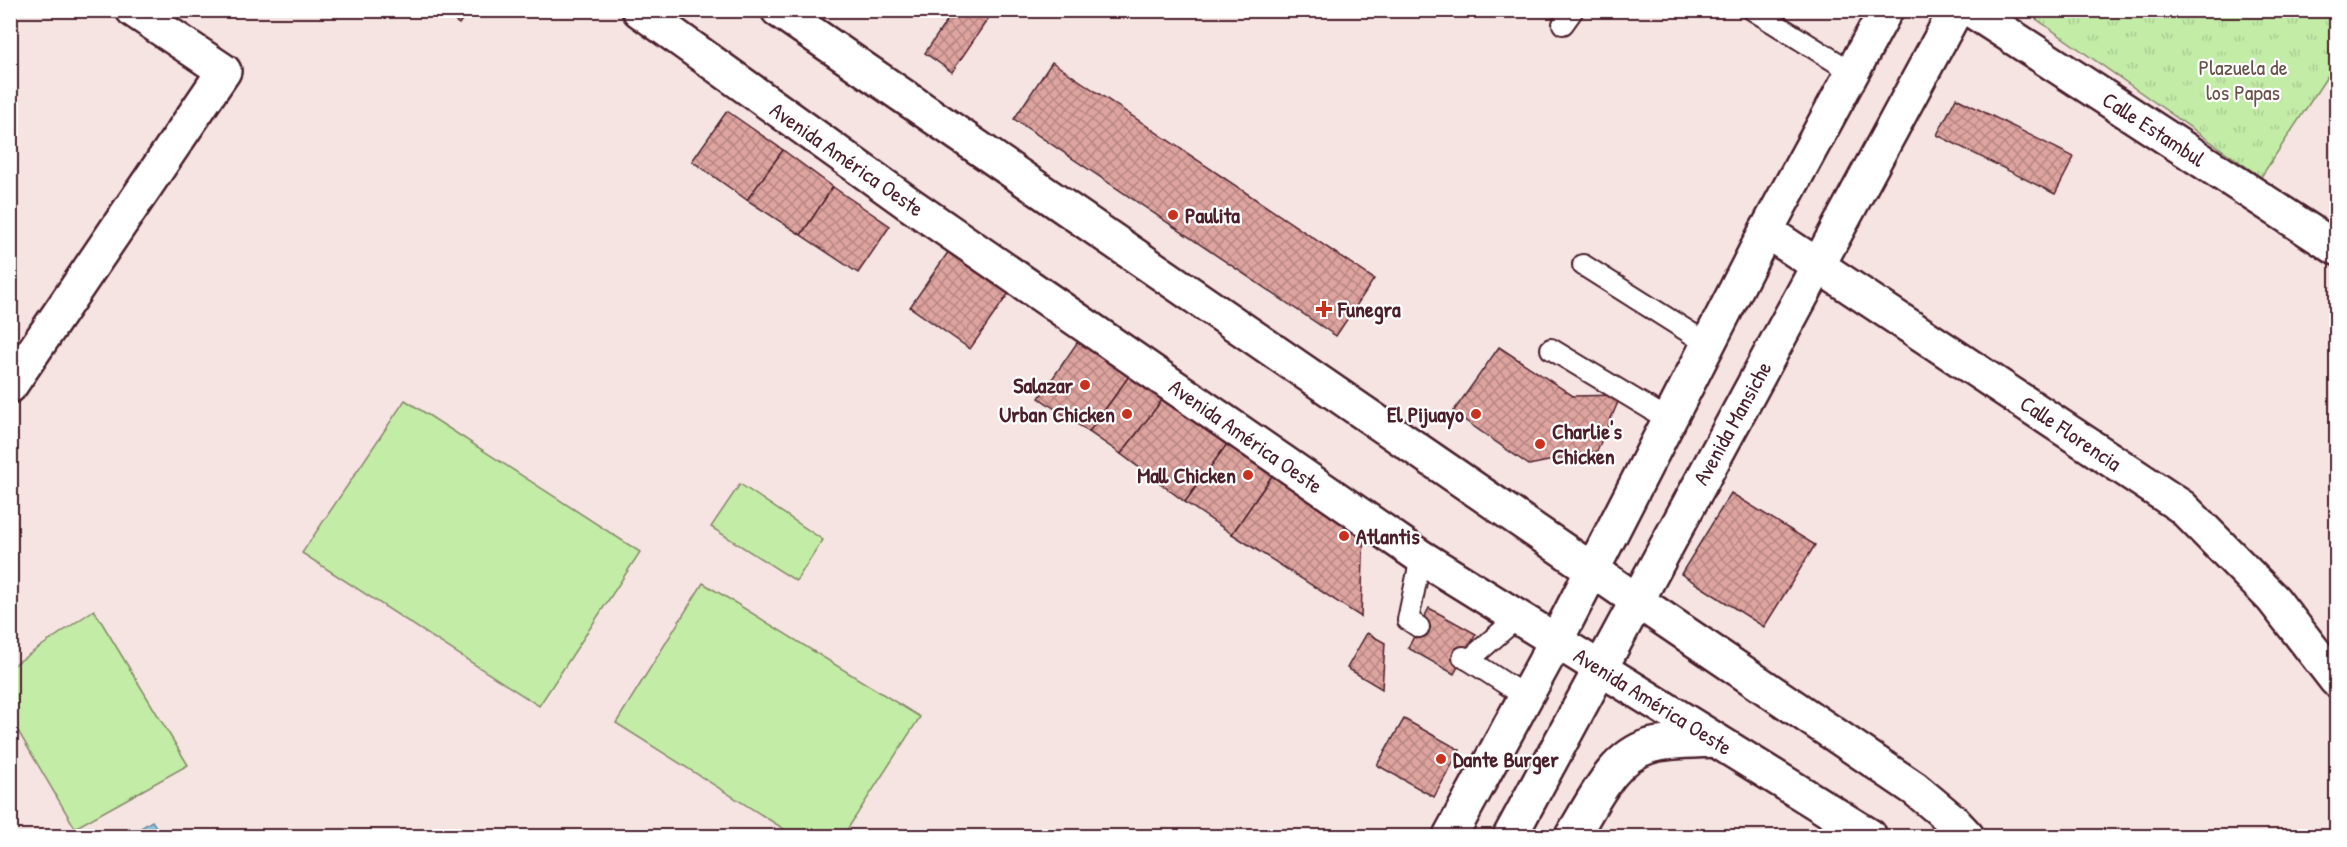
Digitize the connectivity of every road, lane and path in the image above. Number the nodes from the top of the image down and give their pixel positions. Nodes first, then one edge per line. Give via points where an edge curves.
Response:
1 (133, 10) edge
2 (639, 10) edge
3 (778, 10) edge
4 (1753, 10) edge
5 (1886, 10) edge
6 (1956, 10) edge
7 (1971, 10) edge
8 (1852, 72) junction
9 (1766, 231) junction
10 (2337, 248) edge
11 (1818, 264) junction
12 (1583, 265) dead end
13 (1708, 344) junction
14 (1551, 349) dead end
15 (10, 386) edge
16 (1669, 420) junction
17 (1421, 556) junction
18 (1592, 570) junction
19 (1636, 600) junction
20 (1518, 617) junction
21 (1419, 627) dead end
22 (1556, 640) junction
23 (1600, 668) junction
24 (2337, 680) edge
25 (1526, 697) junction
26 (1716, 740) junction
27 (1450, 837) edge
28 (1510, 837) edge
29 (1572, 837) edge
30 (1870, 837) edge
31 (1967, 837) edge

1 - 15 main road via 224,71
2 - 17 main road, Avenida América Oeste via 908,203
3 - 18 main road
4 - 8 lane
5 - 8 main road
6 - 11 main road, Avenida Mansiche
7 - 10 main road, Calle Estambul
8 - 9 main road
9 - 11 main road, Calle Florencia
9 - 13 main road
11 - 19 main road, Avenida Mansiche
11 - 24 main road, Calle Florencia via 2182,507 2272,599
12 - 13 lane
13 - 16 main road
14 - 16 lane
16 - 18 main road
17 - 20 main road, Avenida América Oeste
17 - 21 lane via 1408,620
18 - 19 main road
18 - 22 main road
19 - 23 main road, Avenida Mansiche
19 - 31 main road via 1915,789
20 - 22 main road, Avenida América Oeste
20 - 25 lane via 1466,658
22 - 23 main road, Avenida América Oeste
22 - 25 main road
23 - 26 main road, Avenida América Oeste
23 - 28 main road, Avenida Mansiche
25 - 27 main road
26 - 29 main road via 1650,745 1636,753 1615,768
26 - 30 main road, Avenida América Oeste

